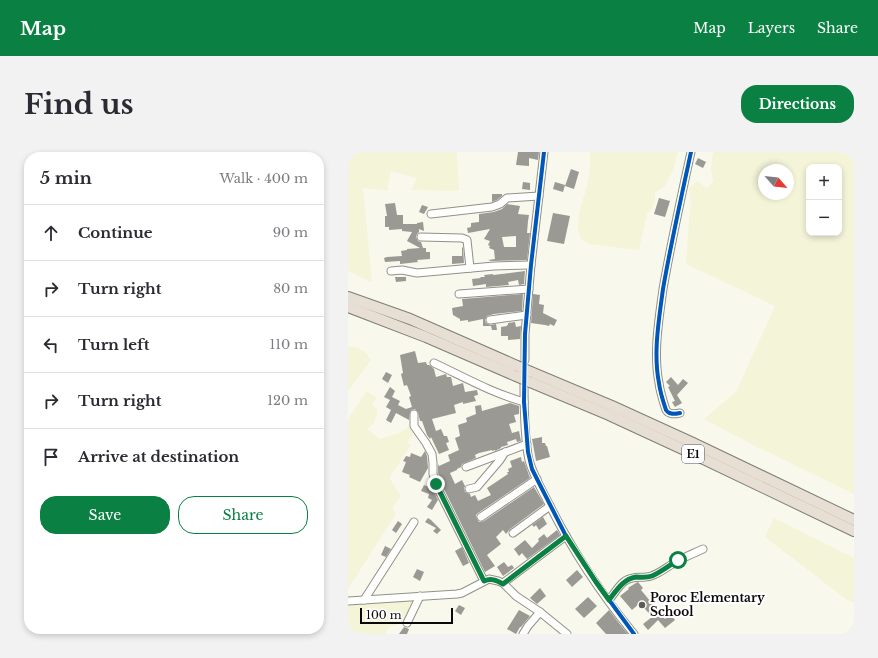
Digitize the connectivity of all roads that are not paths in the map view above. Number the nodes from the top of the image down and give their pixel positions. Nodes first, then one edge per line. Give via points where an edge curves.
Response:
1 (544, 152) edge
2 (691, 152) edge
3 (539, 196) junction
4 (431, 214) dead end
5 (421, 237) dead end
6 (530, 264) junction
7 (470, 268) junction
8 (391, 271) dead end
9 (529, 289) junction
10 (459, 294) dead end
11 (348, 297) edge
12 (348, 307) edge
13 (527, 315) junction
14 (490, 320) dead end
15 (434, 363) dead end
16 (519, 367) junction
17 (529, 379) junction
18 (524, 402) junction
19 (680, 413) dead end
20 (414, 414) dead end
21 (527, 444) junction
22 (505, 452) junction
23 (466, 467) dead end
24 (537, 479) junction
25 (469, 489) dead end
26 (550, 506) junction
27 (481, 517) dead end
28 (854, 520) edge
29 (414, 522) dead end
30 (854, 531) edge
31 (514, 533) dead end
32 (566, 536) junction
33 (703, 549) dead end
34 (484, 581) junction
35 (503, 584) junction
36 (420, 596) junction
37 (364, 600) junction
38 (609, 600) junction
39 (348, 601) edge
40 (540, 612) junction
41 (407, 623) dead end
42 (523, 634) edge
43 (567, 634) edge
44 (634, 634) edge

1 - 3 street
2 - 19 street via 668,262 659,319 657,357 659,383 667,413
3 - 4 street via 507,198 492,207
3 - 6 street
5 - 7 street via 467,240
6 - 7 street
6 - 9 street
7 - 8 street via 417,273
9 - 10 street
9 - 13 street
11 - 16 highway, E1 via 410,320
12 - 16 highway, E1 via 426,337
13 - 14 street
13 - 16 street
15 - 18 street via 495,393
16 - 17 highway, E1, bridge
17 - 18 street
17 - 28 highway, E1 via 612,406
17 - 30 highway, E1
18 - 21 street
20 - 34 street via 414,426 432,454 436,484
21 - 22 street
21 - 24 street via 529,460
22 - 23 street
22 - 25 street via 477,487
24 - 26 street
24 - 27 street
26 - 31 street
26 - 32 street
29 - 37 street
32 - 35 street
32 - 38 street
33 - 38 street via 651,576 625,581
34 - 35 street via 493,579
34 - 36 street via 462,593
35 - 40 street
36 - 37 street
36 - 41 street
37 - 39 street
38 - 44 street
40 - 42 street
40 - 43 street

